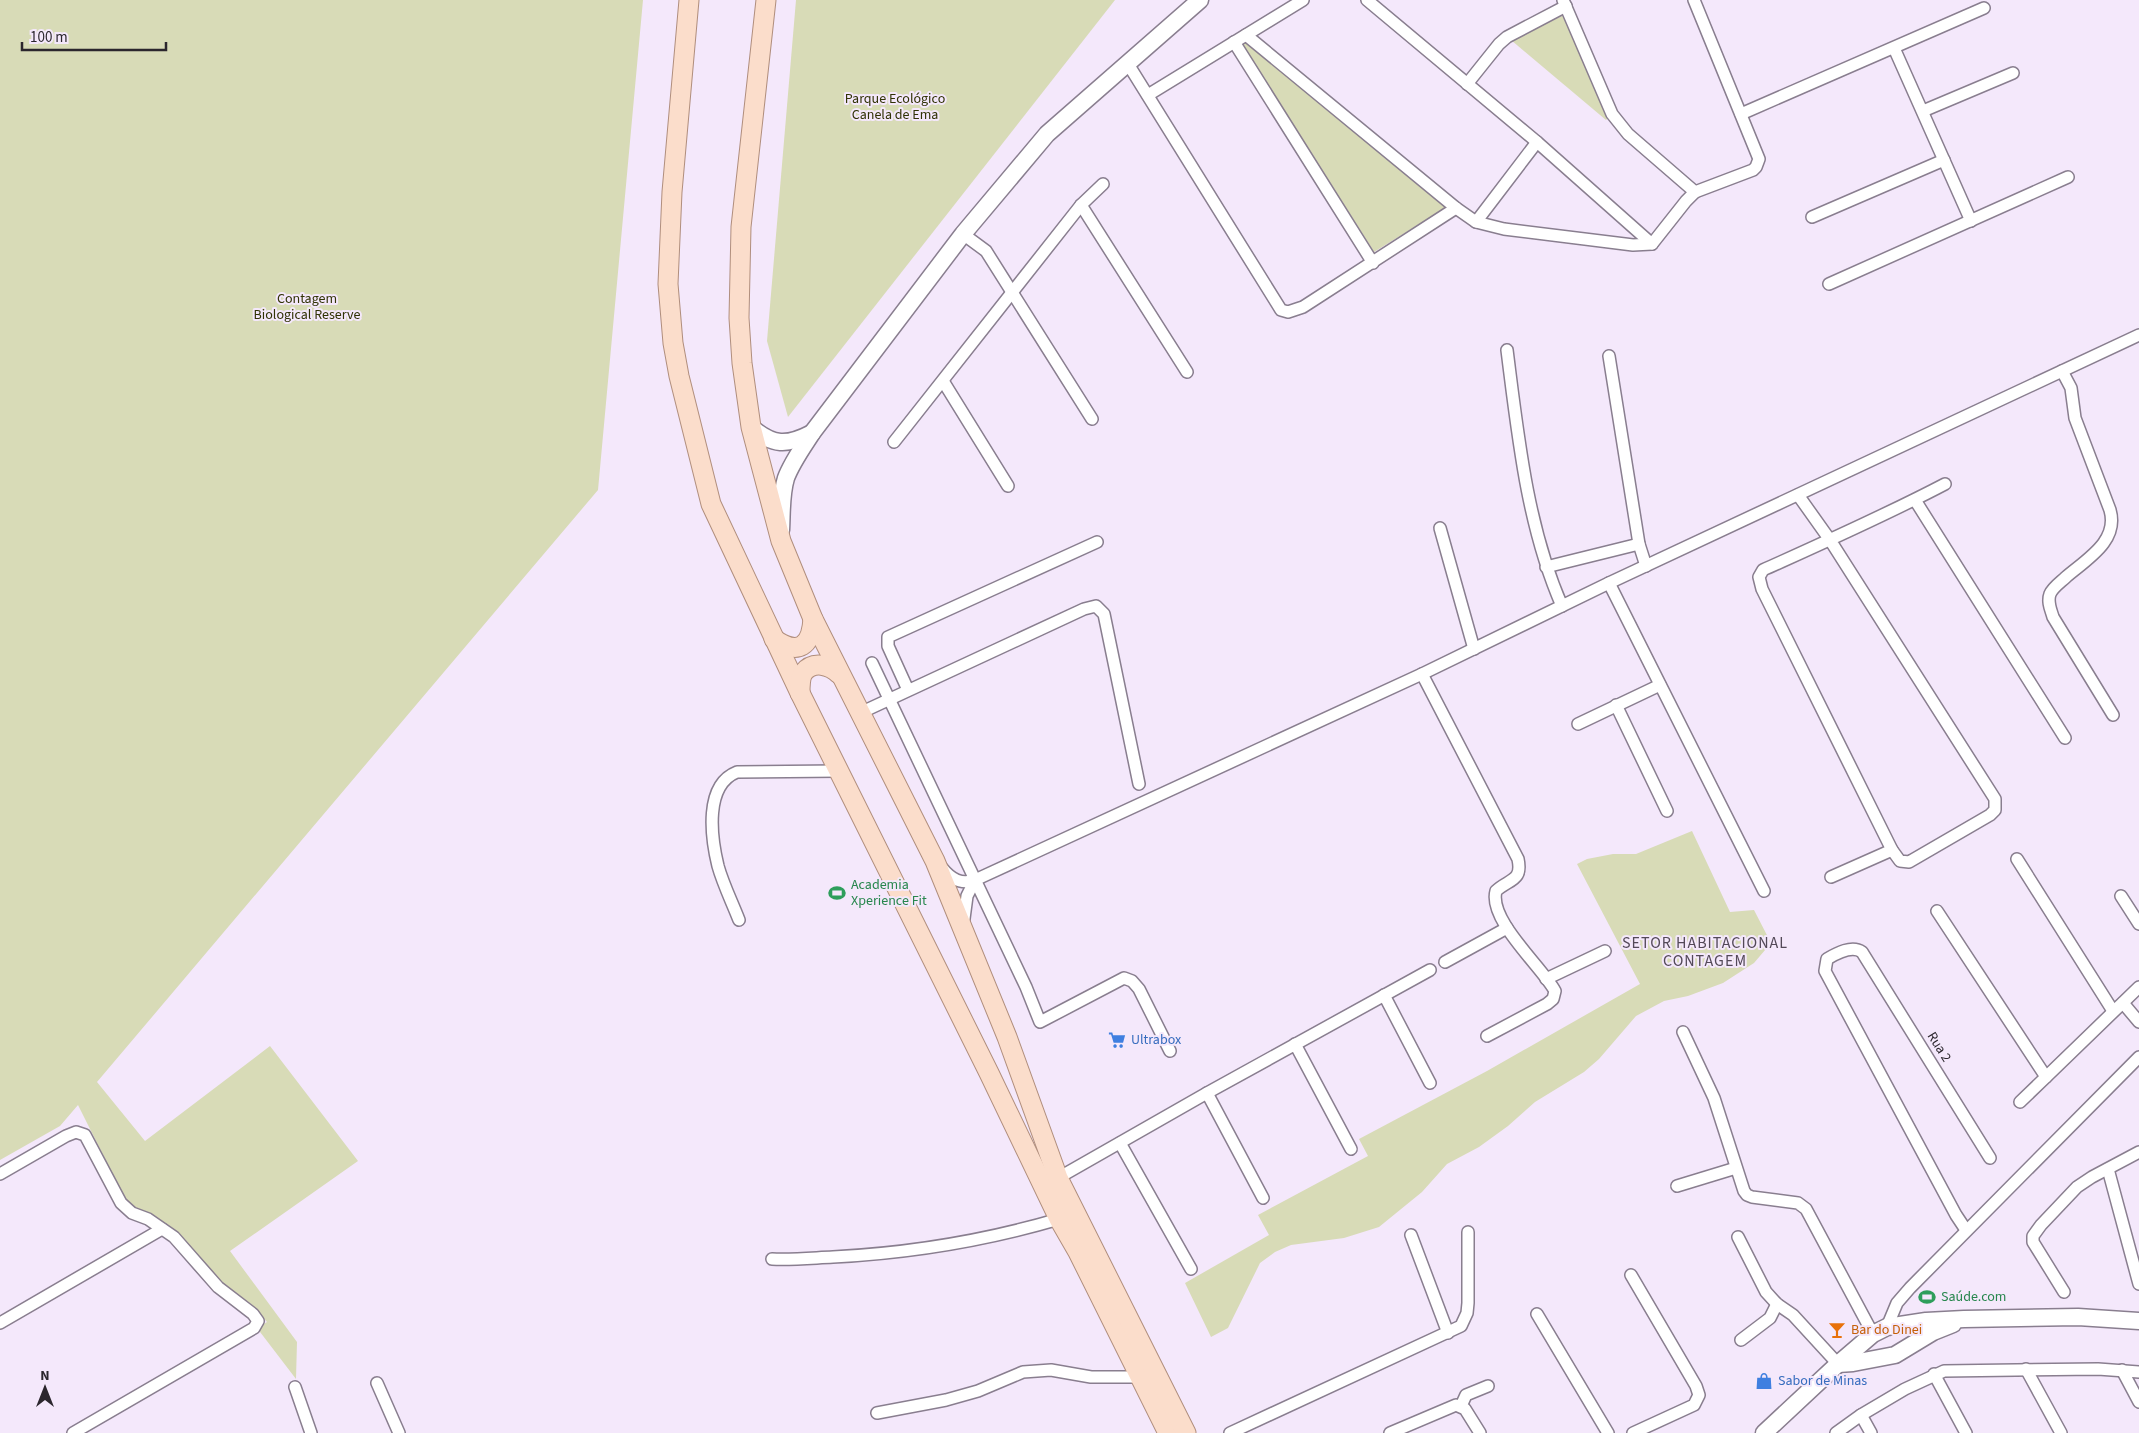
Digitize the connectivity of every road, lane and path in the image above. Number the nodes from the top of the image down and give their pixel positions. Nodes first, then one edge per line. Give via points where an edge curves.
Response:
1 (689, 0) edge
2 (1200, 0) edge
3 (1303, 0) edge
4 (1367, 0) edge
5 (1694, 0) edge
6 (1565, 3) edge
7 (764, 4) edge
8 (1984, 8) dead end
9 (1246, 35) junction
10 (1234, 42) junction
11 (1894, 48) junction
12 (1128, 64) junction
13 (2013, 73) dead end
14 (1467, 84) junction
15 (1148, 96) junction
16 (1923, 111) junction
17 (1741, 114) junction
18 (1537, 142) junction
19 (1944, 160) junction
20 (2068, 177) dead end
21 (1102, 184) dead end
22 (1695, 192) junction
23 (1081, 205) junction
24 (1456, 208) junction
25 (1812, 217) dead end
26 (1971, 221) junction
27 (1476, 222) junction
28 (962, 234) junction
29 (1652, 244) junction
30 (1372, 263) junction
31 (1829, 284) dead end
32 (1012, 292) junction
33 (2139, 335) edge
34 (1507, 350) dead end
35 (1609, 356) dead end
36 (2062, 371) junction
37 (1188, 372) dead end
38 (943, 381) junction
39 (1092, 419) dead end
40 (751, 427) junction
41 (812, 433) junction
42 (894, 442) dead end
43 (1946, 484) dead end
44 (1008, 486) dead end
45 (1798, 495) junction
46 (1915, 500) junction
47 (1440, 528) dead end
48 (1830, 540) junction
49 (781, 541) junction
50 (1096, 542) dead end
51 (1640, 544) junction
52 (1646, 566) junction
53 (1546, 567) junction
54 (1609, 583) junction
55 (1562, 606) junction
56 (813, 619) junction
57 (774, 640) junction
58 (1474, 649) junction
59 (872, 663) dead end
60 (840, 674) junction
61 (1422, 674) junction
62 (1660, 684) junction
63 (908, 690) junction
64 (800, 693) junction
65 (889, 699) junction
66 (1616, 705) junction
67 (860, 713) junction
68 (2113, 715) dead end
69 (1578, 724) dead end
70 (2065, 738) dead end
71 (839, 771) junction
72 (1139, 784) dead end
73 (1667, 811) dead end
74 (1892, 850) junction
75 (2017, 859) dead end
76 (935, 861) junction
77 (1831, 877) dead end
78 (976, 880) junction
79 (1764, 891) dead end
80 (2121, 896) dead end
81 (1936, 911) dead end
82 (739, 920) dead end
83 (2139, 924) edge
84 (963, 927) junction
85 (1507, 928) junction
86 (1605, 951) dead end
87 (1445, 962) dead end
88 (1430, 970) dead end
89 (1546, 980) junction
90 (2139, 986) edge
91 (1384, 995) junction
92 (2122, 1003) junction
93 (2113, 1011) junction
94 (2139, 1022) edge
95 (1683, 1032) dead end
96 (1487, 1036) dead end
97 (1295, 1044) junction
98 (1170, 1052) dead end
99 (2139, 1057) edge
100 (2046, 1077) junction
101 (1430, 1083) dead end
102 (1207, 1093) junction
103 (2020, 1102) dead end
104 (1120, 1143) junction
105 (1351, 1149) dead end
106 (2139, 1152) edge
107 (1990, 1158) dead end
108 (1736, 1168) junction
109 (2108, 1169) junction
110 (0, 1174) edge
111 (1058, 1178) junction
112 (1677, 1186) dead end
113 (1263, 1198) dead end
114 (1059, 1219) junction
115 (162, 1229) junction
116 (1966, 1230) junction
117 (1468, 1232) dead end
118 (1411, 1235) dead end
119 (1738, 1237) dead end
120 (2134, 1246) edge
121 (772, 1259) dead end
122 (1192, 1269) dead end
123 (1632, 1275) dead end
124 (2139, 1284) edge
125 (2064, 1292) dead end
126 (1897, 1303) junction
127 (1777, 1304) junction
128 (1537, 1314) dead end
129 (1964, 1319) junction
130 (2139, 1321) edge
131 (0, 1323) edge
132 (1907, 1323) junction
133 (1448, 1332) junction
134 (1876, 1333) junction
135 (1741, 1340) dead end
136 (1914, 1344) junction
137 (1881, 1358) junction
138 (1838, 1364) junction
139 (2026, 1369) junction
140 (2122, 1370) junction
141 (2139, 1372) edge
142 (1934, 1374) junction
143 (1141, 1377) junction
144 (377, 1383) dead end
145 (1488, 1386) dead end
146 (295, 1387) dead end
147 (2139, 1402) edge
148 (1461, 1406) junction
149 (876, 1412) dead end
150 (1861, 1415) junction
151 (73, 1433) edge
152 (312, 1433) edge
153 (400, 1433) edge
154 (1168, 1433) edge
155 (1186, 1433) edge
156 (1230, 1433) edge
157 (1390, 1433) edge
158 (1480, 1433) edge
159 (1608, 1433) edge
160 (1633, 1433) edge
161 (1764, 1433) edge
162 (1836, 1433) edge
163 (1871, 1433) edge
164 (1966, 1433) edge
165 (2061, 1433) edge

1 - 57 main road via 670,235 668,284 673,343 711,504
2 - 12 street
3 - 9 street
4 - 14 street
5 - 17 street
6 - 14 street via 1507,37
6 - 22 street via 1612,114 1628,134
7 - 40 main road via 740,227 739,318
8 - 11 street
9 - 10 street
9 - 24 street
10 - 15 street
10 - 30 street
11 - 16 street
11 - 17 street
12 - 15 street
12 - 28 street via 1047,134
13 - 16 street
14 - 18 street
15 - 30 street via 1281,310 1288,312 1303,307
16 - 19 street
17 - 22 street via 1759,159 1756,167
18 - 27 street
18 - 29 street
19 - 25 street
19 - 26 street
20 - 26 street
21 - 23 street
22 - 29 street
23 - 32 street
23 - 37 street
24 - 27 street
24 - 30 street
26 - 31 street
27 - 29 street via 1504,229 1633,245
28 - 32 street via 986,251
28 - 41 street
32 - 38 street
32 - 39 street
33 - 36 street
34 - 53 street via 1532,512
35 - 51 street
36 - 45 street
36 - 68 street via 2071,388 2075,418 2110,510 2112,528 2102,546 2056,586 2050,594 2049,604 2053,617
38 - 42 street
38 - 44 street
40 - 41 street via 778,442 796,441
40 - 49 main road
41 - 49 street via 786,478
43 - 46 street
45 - 48 street
45 - 52 street
46 - 48 street
46 - 70 street
47 - 58 street
48 - 74 street via 1764,570 1760,574 1760,584
48 - 74 street via 1995,799 1996,805 1990,815 1910,862 1900,861
49 - 56 main road
50 - 63 street via 888,637 888,646
51 - 52 street
51 - 53 street
52 - 54 street
53 - 55 street
54 - 55 street
54 - 62 street
55 - 58 street
56 - 57 main road via 811,637 803,645 792,648
56 - 60 main road
57 - 64 main road
58 - 61 street
59 - 65 street
60 - 64 main road via 828,665 809,668 803,673
60 - 67 main road
61 - 78 street
61 - 85 street via 1518,859 1517,877 1500,887 1495,896
62 - 66 street
62 - 79 street
63 - 65 street
63 - 72 street via 1084,608 1096,606 1104,614
64 - 71 main road
65 - 67 street
65 - 78 street
66 - 69 street
66 - 73 street
67 - 76 main road
71 - 82 street via 737,772 720,785 713,814 714,845 719,868
71 - 114 main road
74 - 77 street
75 - 93 street
76 - 78 street via 956,880
76 - 84 main road
78 - 84 street via 967,896
78 - 98 street via 1040,1022 1124,978 1139,989
80 - 83 street
81 - 100 street
84 - 111 main road
85 - 87 street
85 - 89 street
86 - 89 street
88 - 91 street
89 - 96 street via 1555,991 1553,999
90 - 92 street
91 - 97 street
91 - 101 street
92 - 93 street
92 - 94 street
93 - 100 street
95 - 108 street via 1714,1098
97 - 102 street
97 - 105 street
99 - 116 street
100 - 103 street
102 - 104 street
102 - 113 street
104 - 111 street
104 - 122 street
106 - 109 street
107 - 116 street, Rua 2 via 1862,952 1850,949 1832,956 1825,964 1825,971
108 - 112 street
108 - 134 street via 1747,1195 1798,1203 1806,1209
109 - 120 street
109 - 125 street via 2073,1191 2034,1236 2032,1242
110 - 115 street via 76,1132 85,1135 121,1203 132,1213
111 - 155 main road
114 - 121 street via 1010,1233 931,1248
114 - 143 main road
115 - 131 street
115 - 151 street via 174,1237 218,1288 258,1321 254,1328
116 - 126 street
117 - 133 street via 1467,1313 1461,1326
118 - 133 street
119 - 127 street via 1766,1292
120 - 124 street
123 - 160 street via 1699,1395 1694,1405
126 - 132 street
126 - 134 street
127 - 135 street via 1770,1318
127 - 138 street via 1793,1315
128 - 159 street
129 - 130 street via 2078,1317
129 - 132 street
129 - 136 street
132 - 134 street
132 - 136 street via 1914,1332
133 - 156 street
134 - 137 street via 1870,1351
134 - 138 street
136 - 137 street via 1895,1355
137 - 138 street
138 - 161 street
139 - 140 street
139 - 142 street via 1953,1370
139 - 165 street
140 - 141 street
140 - 147 street
142 - 150 street
142 - 164 street
143 - 149 street via 1091,1376 1051,1370 1022,1372 978,1391 946,1400
143 - 154 main road
144 - 153 street
145 - 148 street via 1466,1395
146 - 152 street
148 - 157 street via 1450,1406
148 - 158 street
150 - 162 street
150 - 163 street

